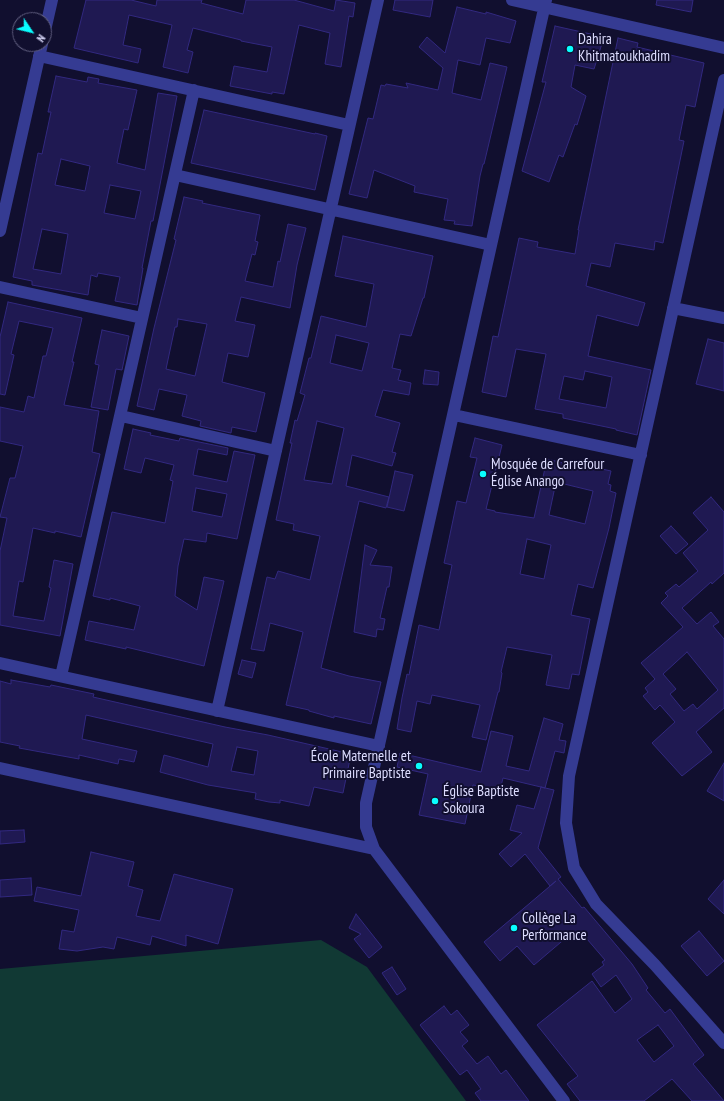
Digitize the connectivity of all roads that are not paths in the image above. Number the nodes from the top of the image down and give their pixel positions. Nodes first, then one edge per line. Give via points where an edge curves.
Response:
1 (52, 0) edge
2 (378, 0) edge
3 (512, 0) edge
4 (546, 3) edge
5 (49, 12) edge
6 (724, 48) edge
7 (40, 52) edge
8 (39, 56) junction
9 (724, 80) edge
10 (194, 90) junction
11 (349, 125) junction
12 (175, 175) junction
13 (330, 209) junction
14 (0, 231) edge
15 (491, 245) junction
16 (0, 288) edge
17 (673, 308) junction
18 (142, 318) junction
19 (724, 318) edge
20 (454, 415) junction
21 (121, 416) junction
22 (276, 451) junction
23 (641, 455) junction
24 (0, 663) edge
25 (61, 676) junction
26 (218, 711) junction
27 (379, 746) junction
28 (0, 768) edge
29 (374, 849) junction
30 (724, 1043) edge
31 (564, 1101) edge

1 - 5 street
2 - 11 street
3 - 4 street
4 - 6 street
4 - 15 street
7 - 8 street
8 - 10 street
8 - 14 street
9 - 17 street
10 - 11 street
10 - 12 street
11 - 13 street
12 - 13 street
12 - 18 street
13 - 15 street
13 - 22 street
15 - 20 street
16 - 18 street
17 - 19 street
17 - 23 street
18 - 21 street
20 - 23 street
20 - 27 street
21 - 22 street
21 - 25 street
22 - 26 street
23 - 30 street via 570,776 566,823 574,868 596,904 655,965
24 - 25 street
25 - 26 street
26 - 27 street
27 - 29 street via 366,803 366,826
28 - 29 street
29 - 31 street

